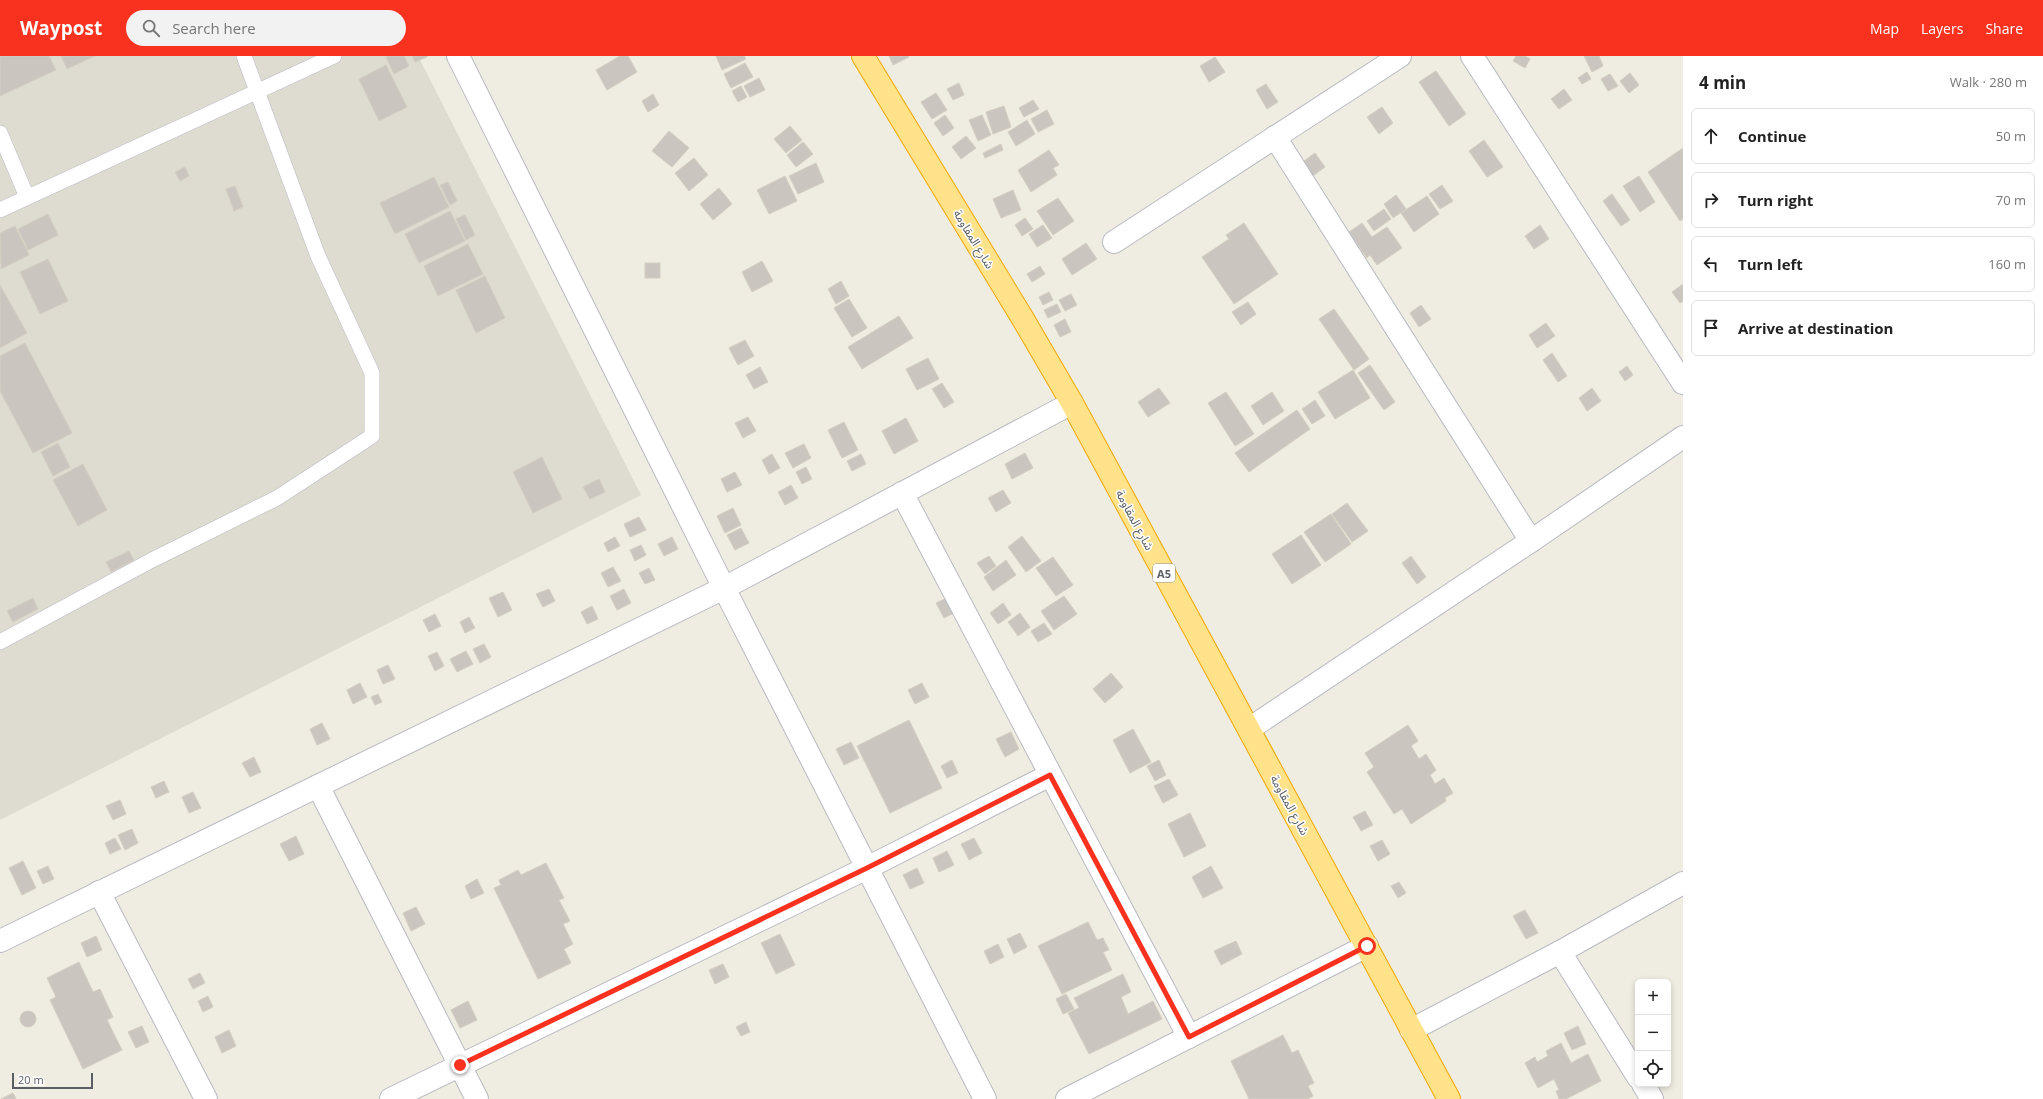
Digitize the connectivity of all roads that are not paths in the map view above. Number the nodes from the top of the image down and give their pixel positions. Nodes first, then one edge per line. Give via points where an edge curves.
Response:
1 (244, 56) edge
2 (334, 56) edge
3 (458, 56) edge
4 (862, 56) edge
5 (1400, 56) edge
6 (1472, 56) edge
7 (258, 92) junction
8 (0, 133) edge
9 (1275, 137) junction
10 (27, 197) junction
11 (0, 210) edge
12 (1114, 242) dead end
13 (1683, 383) edge
14 (1072, 402) junction
15 (1683, 437) edge
16 (902, 493) junction
17 (1531, 541) junction
18 (724, 588) junction
19 (0, 642) edge
20 (1249, 729) junction
21 (1050, 775) junction
22 (318, 786) junction
23 (867, 868) junction
24 (1683, 883) edge
25 (99, 892) junction
26 (0, 940) edge
27 (1367, 946) junction
28 (1560, 952) junction
29 (1411, 1030) junction
30 (1189, 1037) junction
31 (460, 1065) junction
32 (1635, 1072) edge
33 (1644, 1087) edge
34 (206, 1099) edge
35 (391, 1099) edge
36 (477, 1099) edge
37 (985, 1099) edge
38 (1067, 1099) edge
39 (1448, 1099) edge
40 (1652, 1099) edge

1 - 7 lane
2 - 7 lane
3 - 18 street
4 - 14 highway, شارع المقاومة / A5
5 - 9 street
6 - 13 street
7 - 10 lane
7 - 19 lane via 318,256 372,373 372,436 277,498 152,560
8 - 10 lane
9 - 12 street
9 - 17 street
10 - 11 lane
14 - 16 street
14 - 20 highway, شارع المقاومة / A5
15 - 17 street
16 - 18 street
16 - 21 street
17 - 20 street
18 - 22 street
18 - 23 street
20 - 27 highway, شارع المقاومة / A5
21 - 23 street
21 - 30 street
22 - 25 street
22 - 31 street
23 - 31 street
23 - 37 street
24 - 28 street
25 - 26 street
25 - 34 street
27 - 29 highway, شارع المقاومة / A5
27 - 30 street
28 - 29 street
28 - 32 street
29 - 39 highway, شارع المقاومة / A5
30 - 38 street
31 - 35 street
31 - 36 street
33 - 40 street

